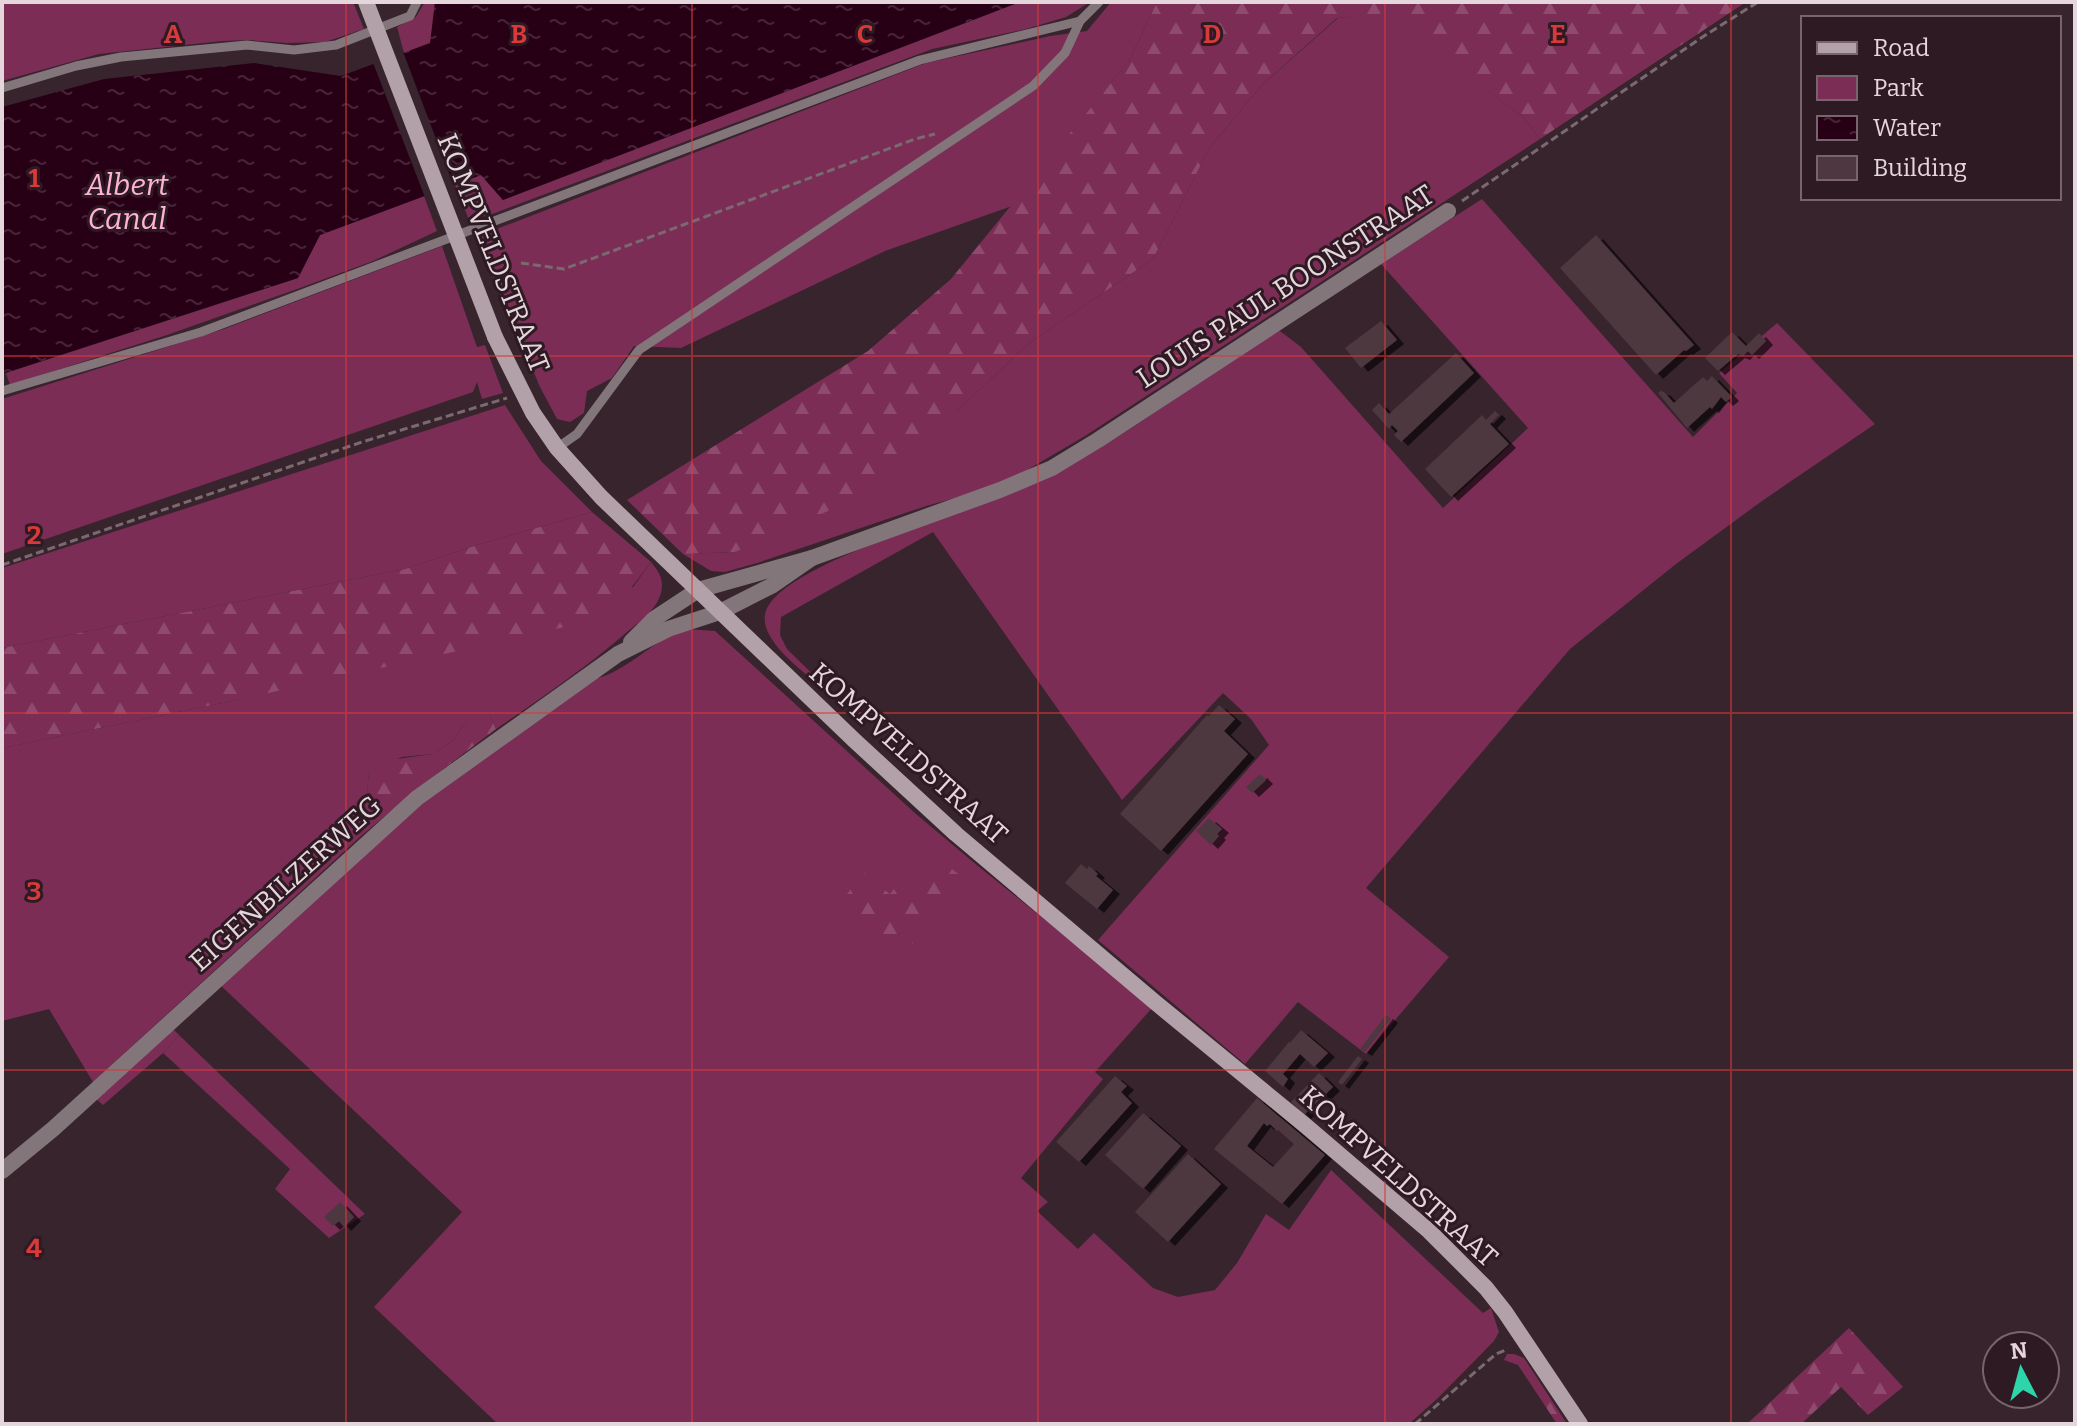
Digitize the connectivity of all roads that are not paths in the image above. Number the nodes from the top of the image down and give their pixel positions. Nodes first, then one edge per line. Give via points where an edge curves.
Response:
1 (366, 2) edge
2 (417, 2) edge
3 (1099, 2) edge
4 (1080, 21) junction
5 (2, 88) edge
6 (1448, 211) road end
7 (2, 391) edge
8 (557, 448) junction
9 (812, 558) junction
10 (698, 590) junction
11 (720, 612) junction
12 (618, 654) junction
13 (2, 1171) edge
14 (1580, 1424) edge

1 - 8 street, KOMPVELDSTRAAT, bridge via 495,337
2 - 5 lane via 410,16 336,45 294,50 247,45 121,57
3 - 4 lane
4 - 7 lane via 920,60 201,332
4 - 8 lane via 1065,53 1033,86 639,350 577,434
6 - 9 street, LOUIS PAUL BOONSTRAAT via 1052,468
8 - 10 street, KOMPVELDSTRAAT
9 - 10 street, LOUIS PAUL BOONSTRAAT
9 - 11 street, LOUIS PAUL BOONSTRAAT
10 - 11 street, KOMPVELDSTRAAT
10 - 12 street, EIGENBILZERWEG via 654,619
11 - 12 street, EIGENBILZERWEG via 668,629
11 - 14 street, KOMPVELDSTRAAT via 956,834 1429,1231 1486,1288
12 - 13 street, EIGENBILZERWEG via 417,798

